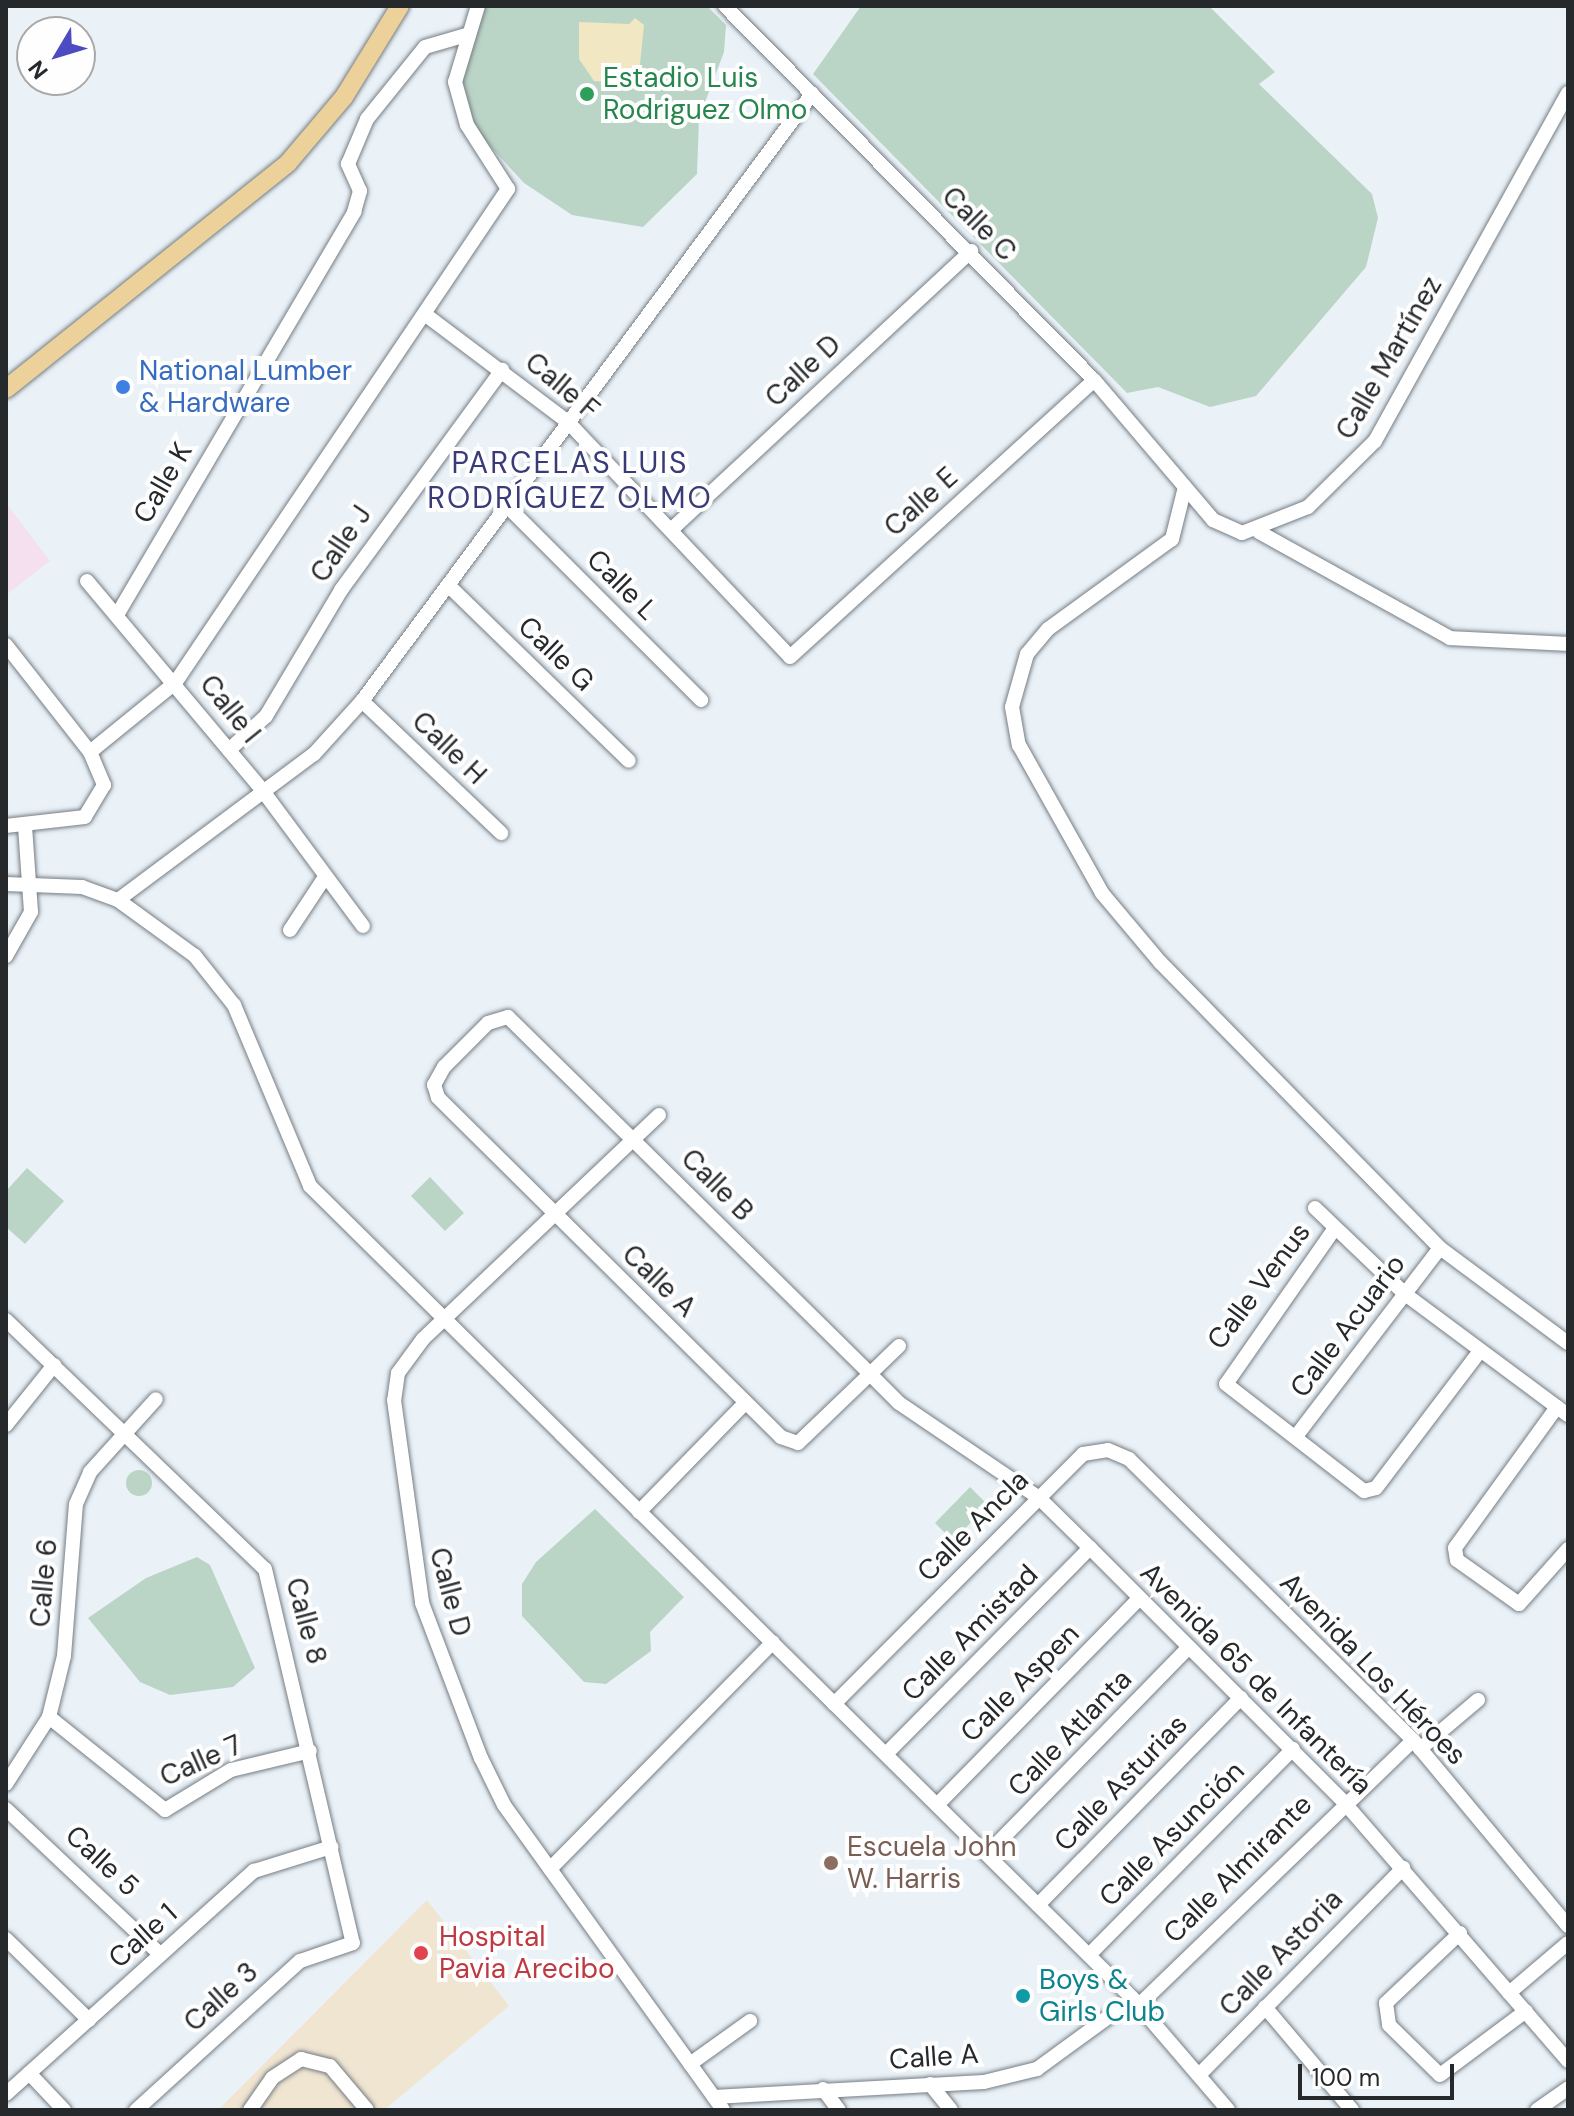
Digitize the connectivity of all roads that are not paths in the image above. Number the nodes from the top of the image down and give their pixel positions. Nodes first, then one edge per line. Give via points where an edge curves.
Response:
1 (400, 6) edge
2 (478, 6) edge
3 (725, 6) edge
4 (466, 35) junction
5 (1568, 93) edge
6 (812, 94) junction
7 (971, 251) junction
8 (426, 315) junction
9 (502, 370) junction
10 (1094, 380) junction
11 (6, 389) edge
12 (568, 422) junction
13 (1185, 487) junction
14 (506, 505) junction
15 (671, 530) junction
16 (1259, 532) junction
17 (87, 581) dead end
18 (448, 585) junction
19 (117, 615) junction
20 (1568, 644) edge
21 (6, 645) edge
22 (783, 650) joint
23 (175, 683) junction
24 (701, 700) dead end
25 (362, 701) junction
26 (229, 750) junction
27 (90, 752) junction
28 (629, 761) dead end
29 (263, 791) junction
30 (6, 826) edge
31 (25, 826) junction
32 (501, 833) dead end
33 (325, 877) junction
34 (29, 882) junction
35 (6, 884) edge
36 (118, 900) junction
37 (363, 926) dead end
38 (290, 930) dead end
39 (6, 956) edge
40 (434, 1085) joint
41 (659, 1115) dead end
42 (633, 1140) junction
43 (1315, 1208) dead end
44 (556, 1217) junction
45 (1335, 1228) junction
46 (1440, 1248) junction
47 (1405, 1294) junction
48 (6, 1320) edge
49 (446, 1323) junction
50 (1568, 1343) edge
51 (899, 1346) dead end
52 (1480, 1351) junction
53 (54, 1365) junction
54 (870, 1374) junction
55 (156, 1399) dead end
56 (746, 1402) junction
57 (1562, 1411) edge
58 (6, 1425) edge
59 (127, 1432) junction
60 (1297, 1435) junction
61 (1163, 1492) joint
62 (1038, 1497) junction
63 (639, 1512) junction
64 (1090, 1548) junction
65 (1568, 1549) edge
66 (1139, 1599) junction
67 (773, 1642) junction
68 (1189, 1647) junction
69 (1241, 1698) junction
70 (1478, 1700) dead end
71 (834, 1704) junction
72 (49, 1717) junction
73 (1416, 1745) junction
74 (1293, 1749) junction
75 (310, 1751) junction
76 (886, 1754) junction
77 (6, 1784) edge
78 (1343, 1801) junction
79 (937, 1805) junction
80 (6, 1809) edge
81 (331, 1847) junction
82 (987, 1854) junction
83 (1403, 1868) junction
84 (550, 1869) junction
85 (1038, 1905) junction
86 (1568, 1926) edge
87 (1460, 1933) junction
88 (6, 1939) edge
89 (353, 1943) joint
90 (1568, 1943) edge
91 (160, 1954) junction
92 (1089, 1955) junction
93 (1509, 1993) junction
94 (1136, 2002) junction
95 (1265, 2007) junction
96 (1526, 2011) junction
97 (89, 2020) junction
98 (750, 2021) dead end
99 (1568, 2061) edge
100 (690, 2064) junction
101 (29, 2073) junction
102 (1199, 2075) junction
103 (930, 2084) junction
104 (1568, 2088) edge
105 (823, 2089) junction
106 (6, 2094) edge
107 (714, 2097) junction
108 (64, 2110) edge
109 (136, 2110) edge
110 (250, 2110) edge
111 (367, 2110) edge
112 (723, 2110) edge
113 (839, 2110) edge
114 (951, 2110) edge
115 (1228, 2110) edge
116 (1352, 2110) edge
117 (1537, 2110) edge

1 - 11 main road via 344,97 288,163
2 - 4 street
3 - 6 street, Calle C
4 - 8 street via 455,70 462,114 508,189
4 - 19 street, Calle K via 425,47 367,119 348,164 360,191 354,212
5 - 16 street, Calle Martínez via 1375,441 1308,507
6 - 7 street, Calle C
6 - 12 street
7 - 10 street, Calle C
7 - 15 street, Calle D
8 - 9 street, Calle F
8 - 23 street
9 - 12 street, Calle F
9 - 26 street, Calle J via 341,590 266,716
10 - 13 street, Calle C
10 - 22 street, Calle E via 790,657
12 - 14 street
12 - 15 street, Calle F
13 - 16 street via 1213,520
13 - 46 street via 1172,539 1048,629 1027,654 1012,707 1019,745 1102,893
14 - 18 street
14 - 24 street, Calle L
15 - 22 street, Calle F
16 - 20 street via 1450,638
17 - 19 street, Calle I
18 - 25 street
18 - 28 street, Calle G
19 - 23 street, Calle I
21 - 27 street
23 - 26 street, Calle I
23 - 27 street
25 - 29 street via 314,754
25 - 32 street, Calle H
26 - 29 street, Calle I
27 - 31 street via 104,785 94,809 72,822
29 - 33 street, Calle I
29 - 36 street
30 - 31 street
31 - 34 street
33 - 37 street, Calle I
33 - 38 street
34 - 35 street
34 - 36 street
34 - 39 street via 31,912
36 - 49 street via 195,956 234,1005 310,1186
40 - 42 street, Calle B via 488,1023 508,1017
40 - 44 street, Calle A via 438,1097
41 - 42 street, Calle D
42 - 44 street, Calle D
42 - 54 street, Calle B
43 - 45 street
44 - 49 street, Calle D
44 - 56 street, Calle A
45 - 47 street
45 - 60 street, Calle Venus via 1225,1374 1226,1384
46 - 47 street, Calle Acuario
46 - 50 street
47 - 52 street
47 - 60 street, Calle Acuario
48 - 53 street, Calle 8
49 - 63 street
49 - 84 street, Calle D via 398,1373 394,1400 413,1559 427,1620 481,1758
51 - 54 street
52 - 57 street
52 - 60 street, Calle Venus via 1376,1488 1364,1491
53 - 58 street
53 - 59 street, Calle 8
54 - 56 street via 798,1443
54 - 62 street, Avenida 65 de Infantería via 918,1420
55 - 59 street, Calle 6
56 - 63 street
57 - 65 street via 1455,1548 1457,1560 1519,1604 1537,1590
59 - 72 street, Calle 6 via 90,1472 76,1504 64,1656
59 - 75 street, Calle 8 via 265,1569
61 - 62 street, Calle Ancla via 1129,1459 1108,1450 1083,1454
61 - 73 street, Avenida Los Héroes
62 - 64 street, Avenida 65 de Infantería
62 - 71 street, Calle Ancla
63 - 67 street
64 - 66 street, Avenida 65 de Infantería
64 - 76 street, Calle Amistad
66 - 68 street, Avenida 65 de Infantería
66 - 79 street, Calle Aspen
67 - 71 street
67 - 84 street
68 - 69 street, Avenida 65 de Infantería
68 - 82 street, Calle Atlanta
69 - 74 street, Avenida 65 de Infantería
69 - 85 street, Calle Asturias
70 - 73 street, Calle Almirante
71 - 76 street
72 - 75 street, Calle 7 via 165,1810 231,1770
72 - 77 street, Calle 6
73 - 78 street, Calle Almirante
73 - 86 street, Avenida Los Héroes
74 - 78 street, Avenida 65 de Infantería
74 - 92 street, Calle Asunción
75 - 81 street, Calle 8
76 - 79 street
78 - 83 street, Avenida 65 de Infantería
78 - 94 street, Calle Almirante
79 - 82 street
80 - 91 street, Calle 5
81 - 89 street, Calle 8
81 - 91 street, Calle 1 via 254,1871
82 - 85 street
83 - 87 street, Avenida 65 de Infantería
83 - 95 street, Calle Astoria
84 - 100 street, Calle D
85 - 92 street
87 - 93 street, Avenida 65 de Infantería
87 - 96 street via 1386,2003 1389,2025 1440,2075
88 - 97 street
89 - 109 street, Calle 3 via 300,1961
90 - 93 street
91 - 97 street, Calle 1
92 - 94 street
93 - 96 street, Avenida 65 de Infantería
94 - 102 street
94 - 103 street, Calle A via 1037,2069
95 - 102 street, Calle Astoria
95 - 116 street
96 - 99 street, Avenida 65 de Infantería
97 - 101 street, Calle 1
98 - 100 street
100 - 107 street, Calle D
101 - 106 street, Calle 1
101 - 108 street
102 - 115 street
103 - 105 street, Calle A
103 - 114 street
104 - 117 street
105 - 107 street, Calle A
105 - 113 street
107 - 112 street, Calle D
110 - 111 street via 272,2078 301,2059 330,2066

